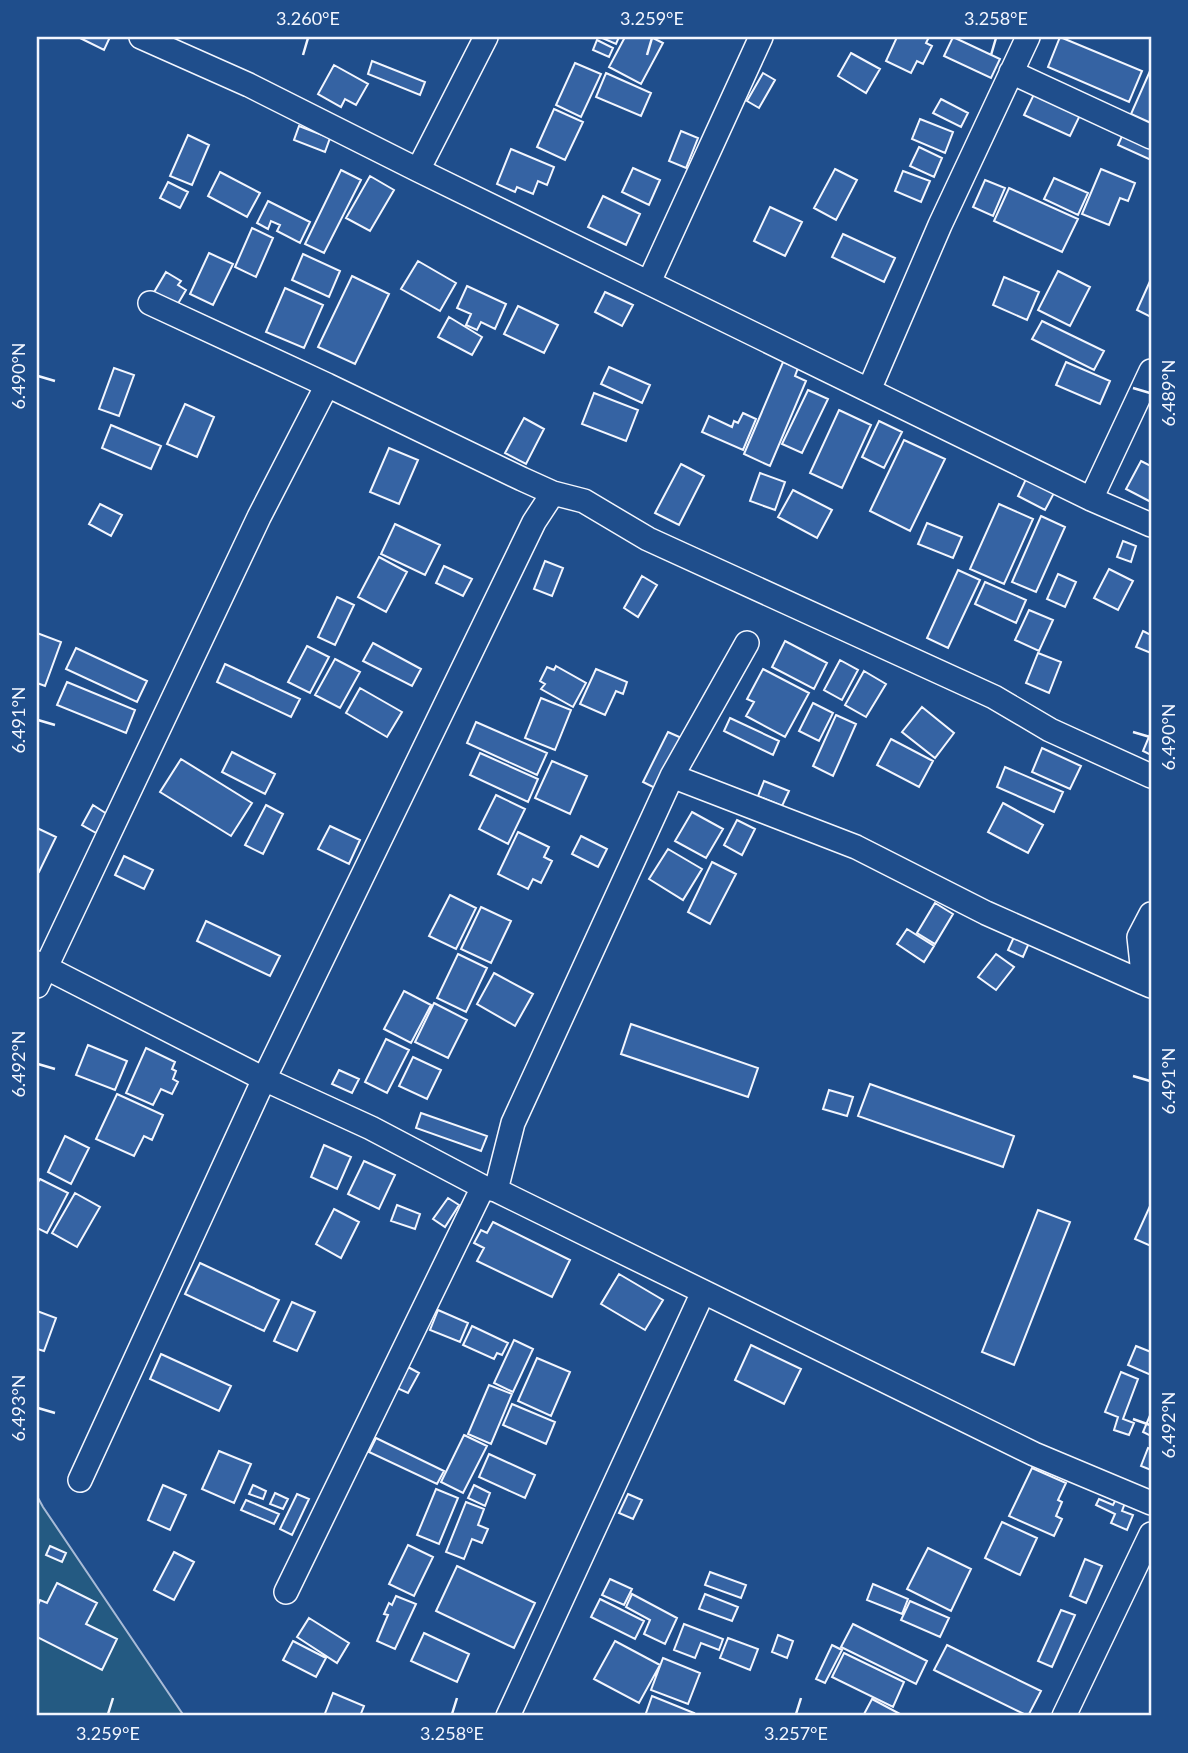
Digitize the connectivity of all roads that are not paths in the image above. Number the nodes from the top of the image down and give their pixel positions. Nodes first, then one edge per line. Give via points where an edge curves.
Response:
1 (141, 37) edge
2 (486, 37) edge
3 (761, 37) edge
4 (1028, 37) edge
5 (1012, 72) junction
6 (1151, 137) edge
7 (418, 170) junction
8 (649, 282) junction
9 (149, 303) dead end
10 (1151, 371) edge
11 (327, 385) junction
12 (869, 390) junction
13 (553, 493) junction
14 (1091, 499) junction
15 (1151, 525) edge
16 (747, 643) dead end
17 (672, 776) junction
18 (1151, 776) edge
19 (1151, 914) edge
20 (40, 972) edge
21 (1147, 984) edge
22 (264, 1079) junction
23 (490, 1189) junction
24 (703, 1292) junction
25 (80, 1480) dead end
26 (1151, 1503) edge
27 (1151, 1534) edge
28 (286, 1592) dead end
29 (508, 1716) edge
30 (1064, 1716) edge

1 - 7 street
2 - 7 street
3 - 8 street
4 - 5 street
5 - 6 street
5 - 12 street
7 - 8 street
8 - 12 street
9 - 11 street
10 - 14 street
11 - 13 street
11 - 20 street via 258,517
12 - 14 street
13 - 18 street via 584,501 648,539 994,697 1050,730
13 - 22 street via 534,522
14 - 15 street
16 - 17 street
17 - 21 street via 856,847 986,913
17 - 23 street via 513,1123
19 - 21 street via 1139,937
20 - 22 street
22 - 23 street
22 - 25 street
23 - 24 street
23 - 28 street
24 - 26 street via 1034,1454
24 - 29 street
27 - 30 street

